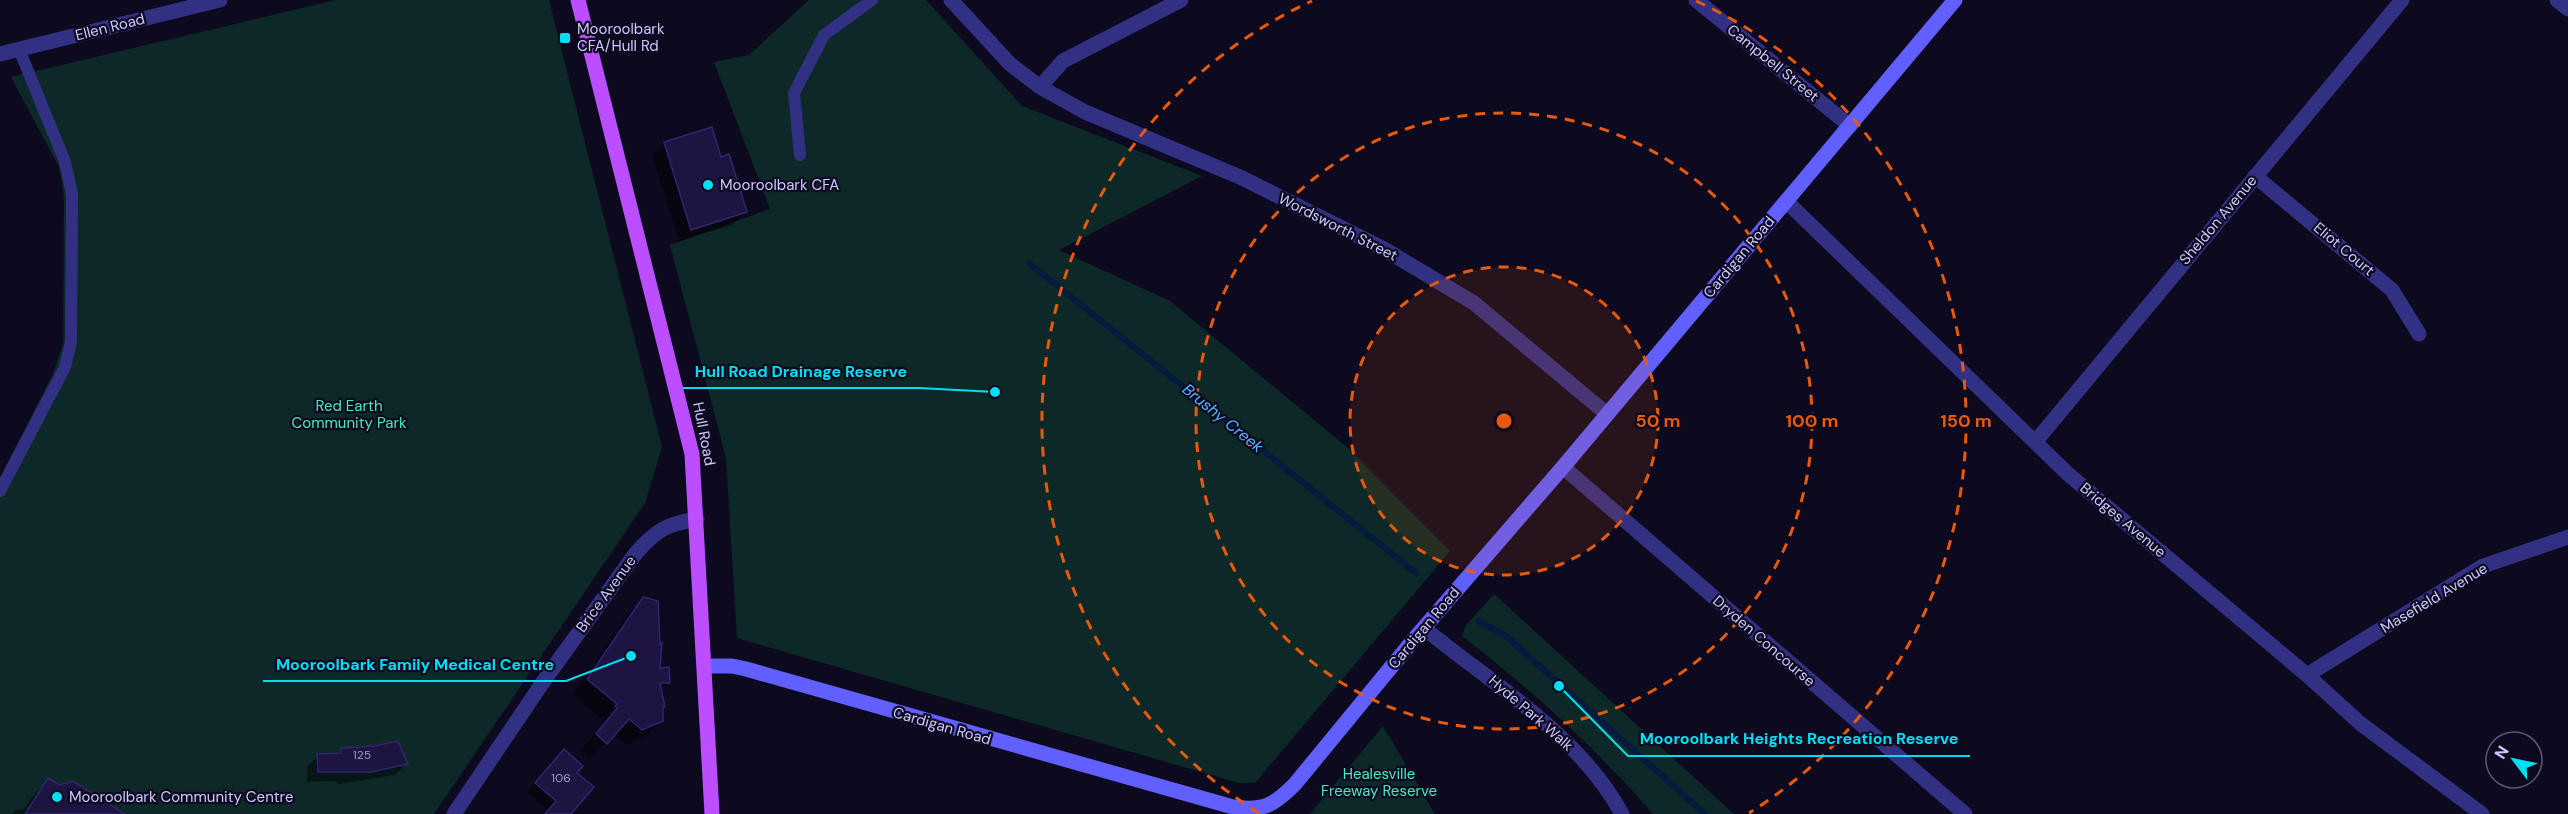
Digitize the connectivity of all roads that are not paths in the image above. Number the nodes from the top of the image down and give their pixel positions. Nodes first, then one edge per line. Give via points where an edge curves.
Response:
1 (220, 0) edge
2 (578, 0) edge
3 (873, 0) edge
4 (951, 0) edge
5 (1181, 0) edge
6 (1696, 0) edge
7 (1955, 0) edge
8 (2402, 0) edge
9 (2557, 0) edge
10 (2568, 9) edge
11 (19, 50) junction
12 (0, 54) edge
13 (1040, 87) junction
14 (1850, 126) junction
15 (800, 155) dead end
16 (2255, 176) junction
17 (1786, 201) junction
18 (2419, 334) dead end
19 (1607, 414) junction
20 (2036, 441) junction
21 (1563, 467) junction
22 (0, 491) edge
23 (697, 519) junction
24 (2568, 537) edge
25 (1424, 628) junction
26 (705, 666) junction
27 (2307, 675) junction
28 (454, 814) edge
29 (712, 814) edge
30 (1622, 814) edge
31 (1965, 814) edge
32 (2482, 814) edge

1 - 11 street, Ellen Road
2 - 23 main road, Hull Road via 686,423
3 - 15 lane via 824,35 794,93
4 - 13 street, Wordsworth Street via 1010,64
5 - 13 street via 1063,61
6 - 14 street, Campbell Street
7 - 14 street, Cardigan Road
8 - 16 street, Sheldon Avenue
9 - 10 street
11 - 12 street, Ellen Road
11 - 22 lane via 65,162 72,194 71,342 65,367
13 - 19 street, Wordsworth Street via 1085,112 1240,177 1384,249 1474,303
14 - 17 street, Cardigan Road
16 - 18 street, Eliot Court via 2392,290
16 - 20 street, Sheldon Avenue
17 - 19 street, Cardigan Road
17 - 20 street, Bridges Avenue
19 - 21 street, Cardigan Road
20 - 27 street, Bridges Avenue via 2068,474
21 - 25 street, Cardigan Road
21 - 31 street, Dryden Concourse
23 - 26 main road, Hull Road
23 - 28 street, Brice Avenue via 665,526 636,553
24 - 27 street, Masefield Avenue via 2483,566
25 - 26 street, Cardigan Road via 1295,784 1276,803 1254,810 746,669
25 - 30 street, Hyde Park Walk via 1505,689 1577,754 1602,780
26 - 29 main road, Hull Road
27 - 32 street, Bridges Avenue via 2361,724

